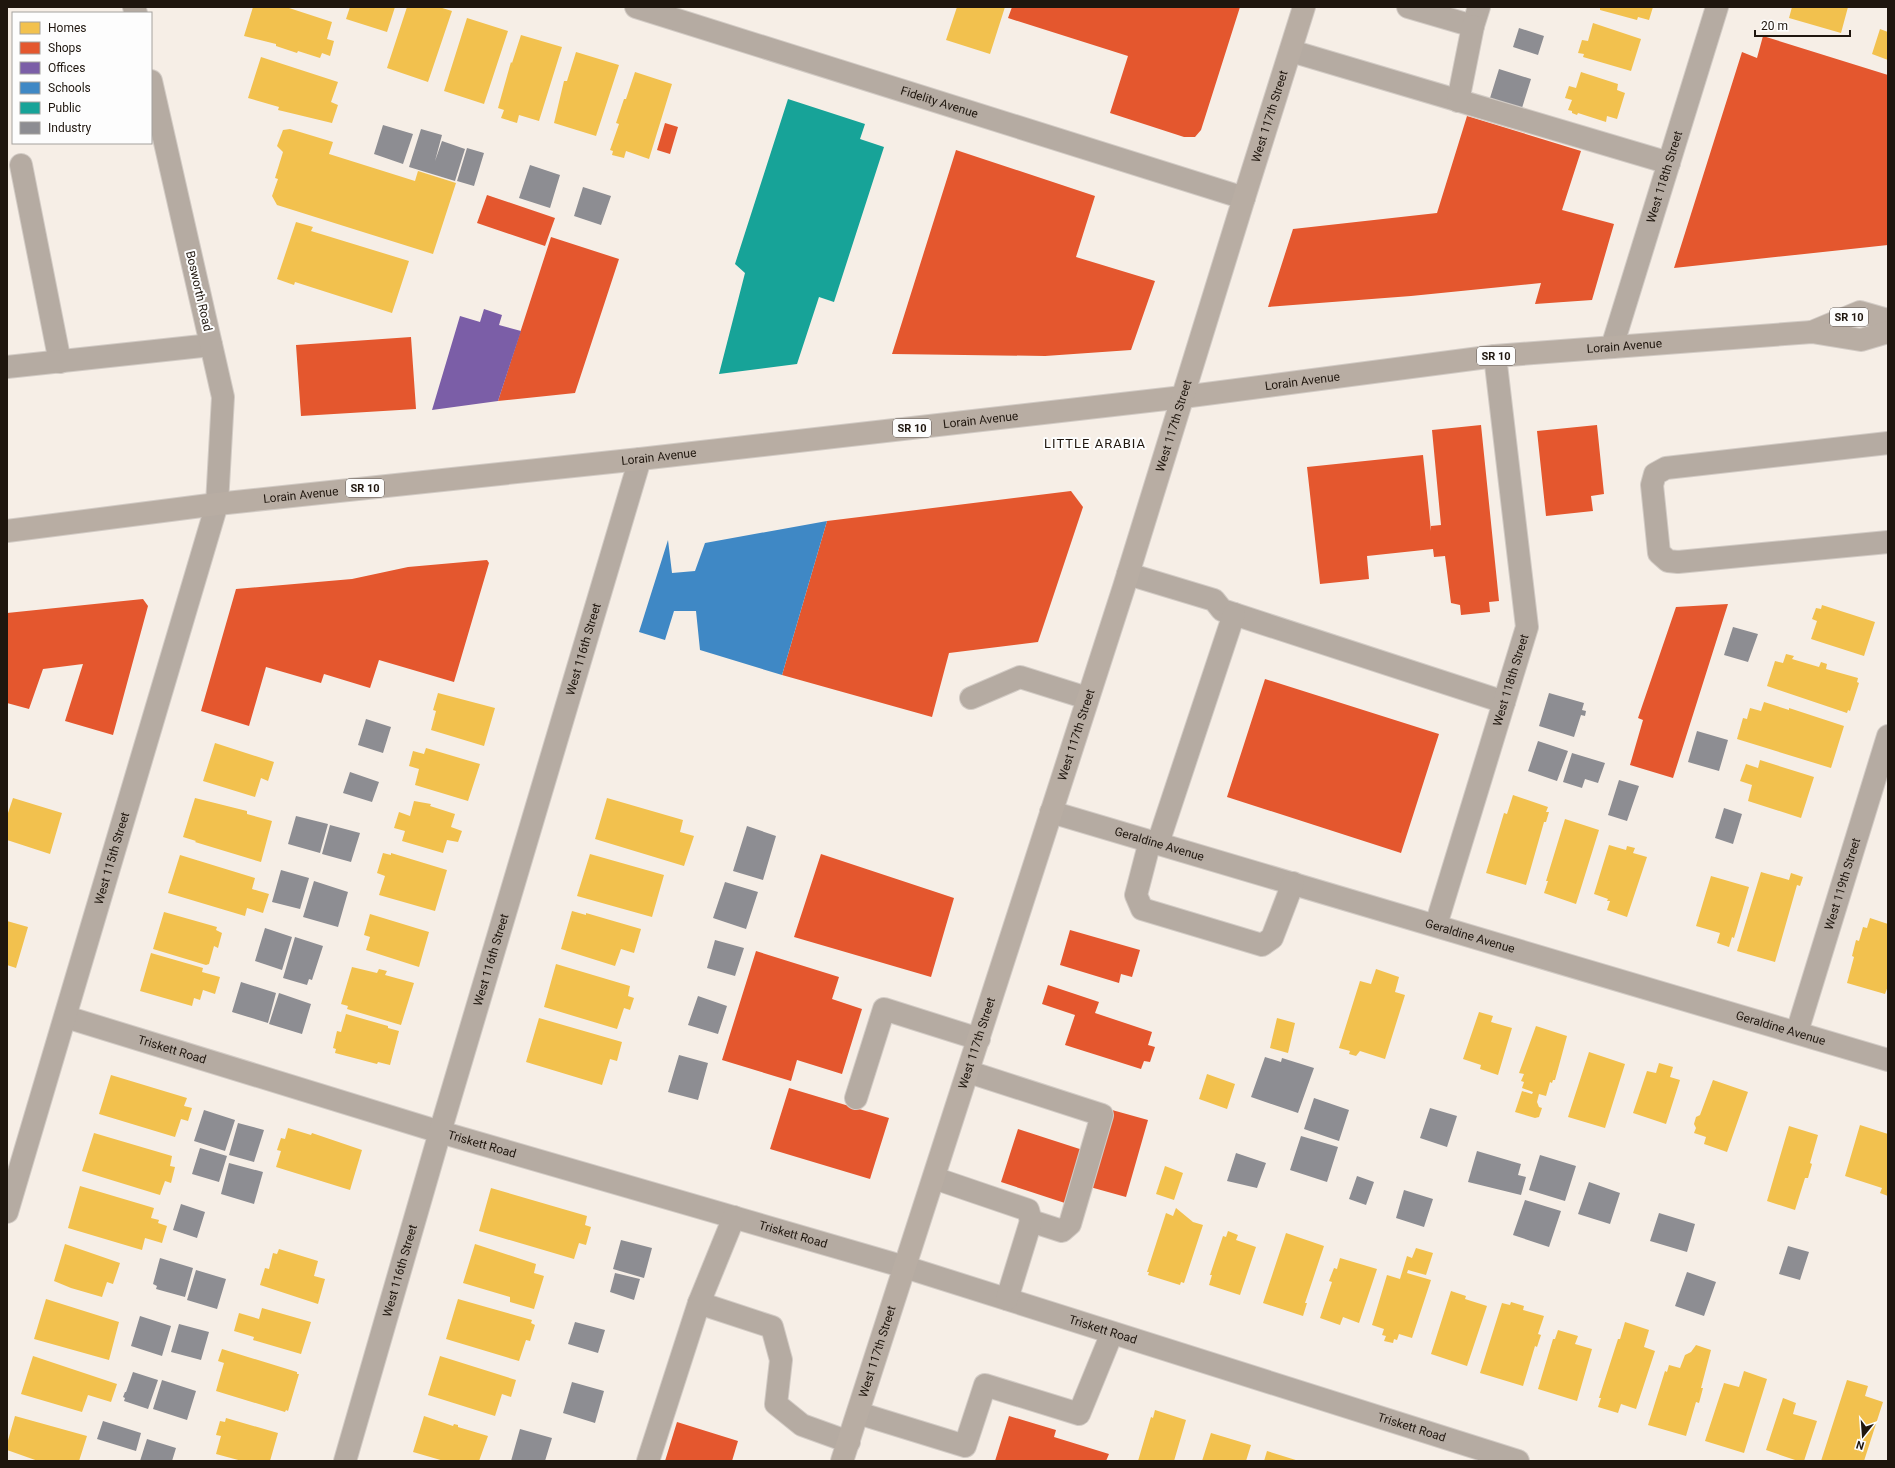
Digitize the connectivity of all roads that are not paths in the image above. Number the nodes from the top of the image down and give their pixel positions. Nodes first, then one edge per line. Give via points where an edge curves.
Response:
1 (636, 7) edge
2 (1304, 7) edge
3 (1408, 7) edge
4 (1717, 7) edge
5 (1476, 16) edge
6 (1290, 51) junction
7 (152, 85) edge
8 (1458, 101) junction
9 (1669, 163) junction
10 (21, 165) dead end
11 (1244, 198) junction
12 (1888, 320) edge
13 (1812, 332) junction
14 (1888, 332) edge
15 (211, 345) junction
16 (1612, 346) junction
17 (1495, 356) junction
18 (60, 362) junction
19 (7, 367) edge
20 (1183, 397) junction
21 (1888, 443) edge
22 (640, 459) junction
23 (217, 504) junction
24 (7, 531) edge
25 (1888, 542) edge
26 (1126, 580) junction
27 (1228, 612) junction
28 (971, 698) dead end
29 (1087, 698) junction
30 (1504, 702) junction
31 (1888, 736) edge
32 (1051, 812) junction
33 (1154, 842) junction
34 (1293, 883) junction
35 (1436, 925) junction
36 (66, 1017) junction
37 (1797, 1032) junction
38 (980, 1038) junction
39 (1888, 1060) edge
40 (969, 1072) junction
41 (856, 1098) dead end
42 (440, 1132) junction
43 (934, 1178) junction
44 (7, 1212) edge
45 (734, 1217) junction
46 (1031, 1221) junction
47 (905, 1267) junction
48 (1007, 1299) junction
49 (699, 1303) junction
50 (1112, 1332) junction
51 (858, 1412) junction
52 (845, 1452) edge
53 (345, 1461) edge
54 (648, 1461) edge
55 (1518, 1461) edge

1 - 11 street, Fidelity Avenue
2 - 6 main road, West 117th Street
3 - 5 street
4 - 9 street, West 118th Street
5 - 8 street
6 - 8 street
6 - 11 main road, West 117th Street
7 - 15 street, Bosworth Road
8 - 9 street
9 - 16 street, West 118th Street
10 - 18 street
11 - 20 main road, West 117th Street
12 - 13 main road, Lorain Avenue / SR 10 via 1860,312
13 - 14 main road, Lorain Avenue / SR 10 via 1861,340
13 - 16 main road, Lorain Avenue / SR 10
15 - 18 street
15 - 23 street, Bosworth Road via 223,396
16 - 17 main road, Lorain Avenue / SR 10
17 - 20 main road, Lorain Avenue / SR 10
17 - 30 street, West 118th Street via 1527,627
18 - 19 street
20 - 22 main road, Lorain Avenue / SR 10
20 - 26 main road, West 117th Street
21 - 25 street via 1666,468 1655,474 1652,485 1659,553 1668,561
22 - 23 main road, Lorain Avenue / SR 10
22 - 42 street, West 116th Street
23 - 24 main road, Lorain Avenue / SR 10
23 - 36 street, West 115th Street
26 - 27 street via 1211,614
26 - 29 main road, West 117th Street
27 - 30 street
27 - 33 street
28 - 29 street via 1020,677
29 - 32 main road, West 117th Street
30 - 35 street, West 118th Street
31 - 37 street, West 119th Street
32 - 33 street, Geraldine Avenue
32 - 38 main road, West 117th Street
33 - 34 street, Geraldine Avenue
33 - 34 street via 1136,895 1142,909 1262,945 1272,938
34 - 35 street, Geraldine Avenue
35 - 37 street, Geraldine Avenue
36 - 42 street, Triskett Road
36 - 44 street, West 115th Street
37 - 39 street, Geraldine Avenue
38 - 40 main road, West 117th Street
38 - 41 street via 884,1010
40 - 43 main road, West 117th Street
40 - 46 street via 1102,1115 1070,1224 1062,1231
42 - 45 street, Triskett Road
42 - 53 street, West 116th Street
43 - 46 street via 1028,1210
43 - 47 main road, West 117th Street
45 - 47 street, Triskett Road
45 - 49 street
46 - 48 street
47 - 48 street, Triskett Road
47 - 51 main road, West 117th Street
48 - 50 street, Triskett Road
49 - 52 street via 772,1327 781,1360 776,1404 802,1425
49 - 54 street
50 - 51 street via 1079,1414 985,1385 965,1446
50 - 55 street, Triskett Road
51 - 52 main road, West 117th Street

